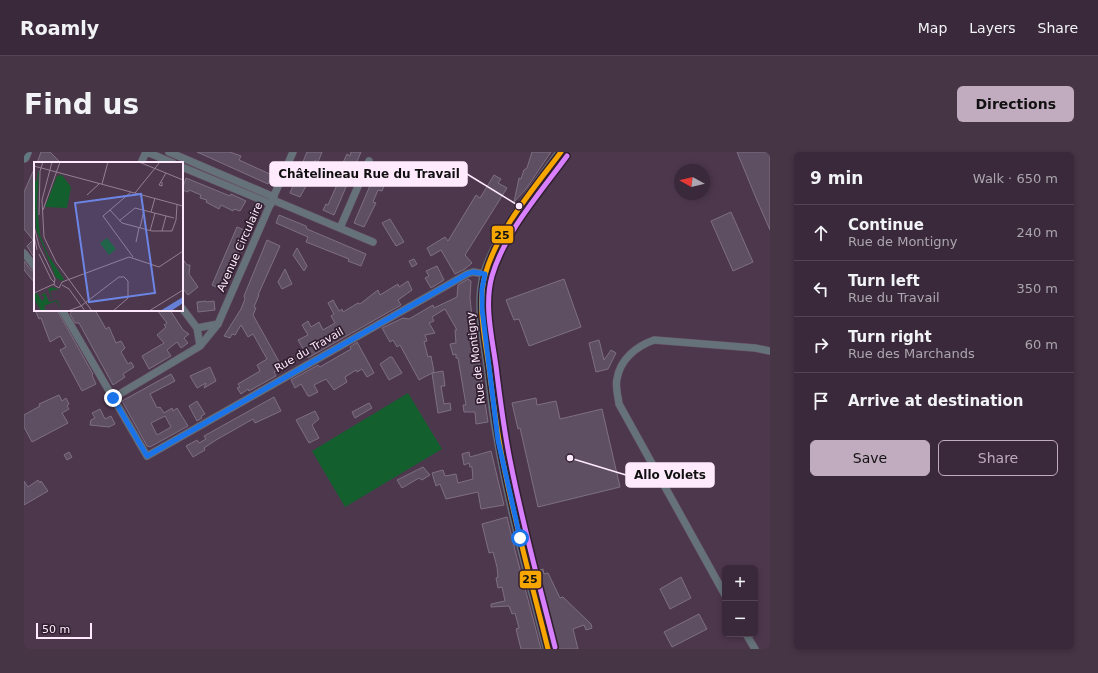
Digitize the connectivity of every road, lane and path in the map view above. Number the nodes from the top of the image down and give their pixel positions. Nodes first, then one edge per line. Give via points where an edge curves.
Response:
1 (26, 152) edge
2 (147, 152) edge
3 (169, 152) edge
4 (293, 152) edge
5 (561, 152) edge
6 (24, 157) edge
7 (369, 161) dead end
8 (142, 162) edge
9 (171, 162) edge
10 (183, 167) edge
11 (273, 200) junction
12 (340, 228) junction
13 (373, 242) dead end
14 (24, 253) edge
15 (34, 266) edge
16 (485, 274) junction
17 (183, 309) edge
18 (63, 311) edge
19 (218, 324) junction
20 (197, 328) junction
21 (200, 346) junction
22 (770, 351) edge
23 (113, 398) junction
24 (722, 590) edge
25 (748, 637) edge
26 (548, 649) edge
27 (755, 649) edge

1 - 6 main road
2 - 8 street
2 - 9 street
3 - 11 street
4 - 11 street, Avenue Circulaire
5 - 16 main road, Rue de Montigny via 494,252
7 - 12 street
10 - 11 street
11 - 12 street
11 - 19 street, Avenue Circulaire
12 - 13 street
14 - 15 street
16 - 23 street, Rue du Travail via 467,274 147,456
16 - 26 main road, Rue de Montigny via 482,309 498,440
17 - 20 street
18 - 23 street
19 - 20 street
19 - 21 street, Avenue Circulaire
20 - 21 street
21 - 23 street, Avenue Circulaire
22 - 24 street via 654,340 642,344 629,354 616,379 619,404
25 - 27 street

